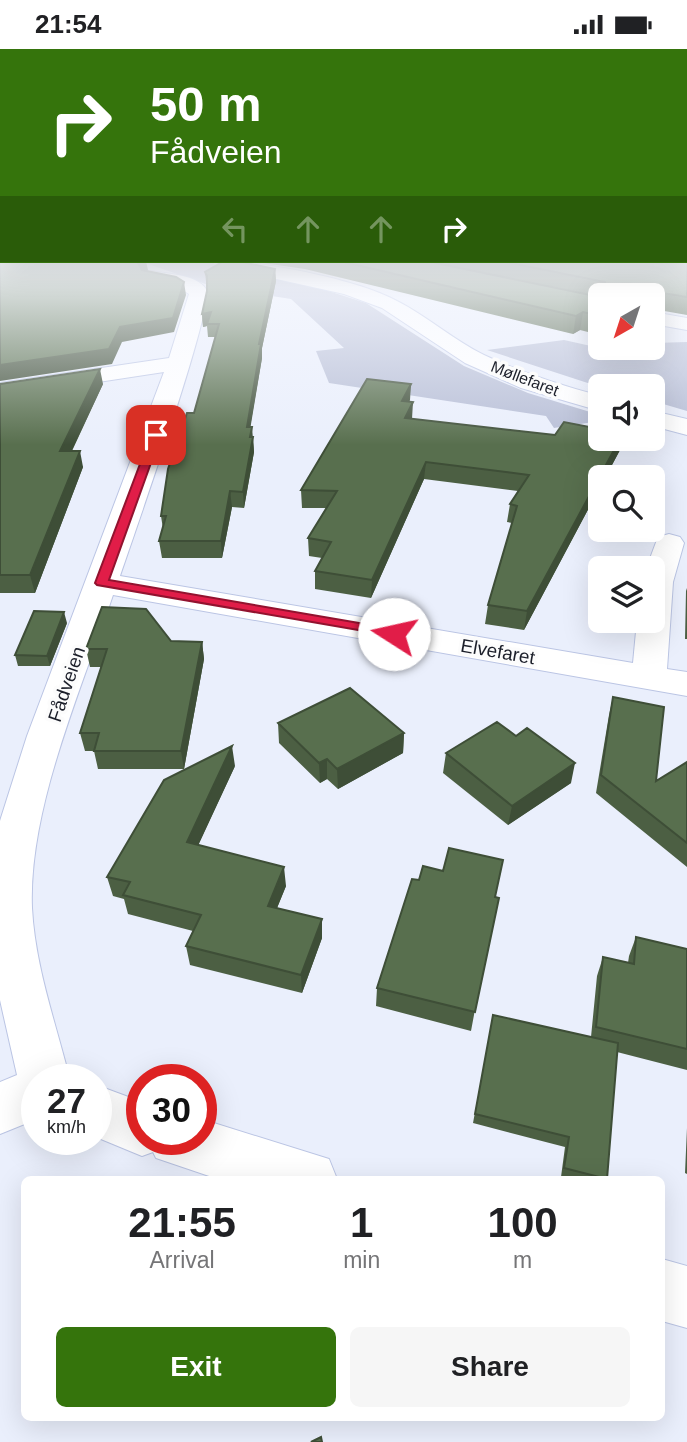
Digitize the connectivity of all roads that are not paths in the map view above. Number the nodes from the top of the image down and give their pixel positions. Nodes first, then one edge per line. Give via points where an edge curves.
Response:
1 (194, 315) edge
2 (407, 315) edge
3 (665, 320) edge
4 (687, 324) edge
5 (180, 363) junction
6 (0, 390) edge
7 (588, 400) edge
8 (665, 421) edge
9 (687, 427) edge
10 (669, 543) dead end
11 (102, 583) junction
12 (649, 678) junction
13 (687, 684) edge
14 (40, 1064) edge
15 (21, 1098) edge
16 (0, 1108) edge
17 (217, 1151) edge
18 (299, 1176) edge
19 (665, 1291) edge
20 (687, 1297) edge

1 - 5 street, Fådveien
2 - 7 street, Møllefaret via 473,358 529,383
3 - 4 street
5 - 6 street
5 - 11 street, Fådveien
8 - 9 street
10 - 12 street via 657,582
11 - 12 street, Elvefaret
11 - 14 street, Fådveien via 24,807 9,889 12,938
12 - 13 street, Elvefaret
15 - 16 street
17 - 18 street
19 - 20 street

